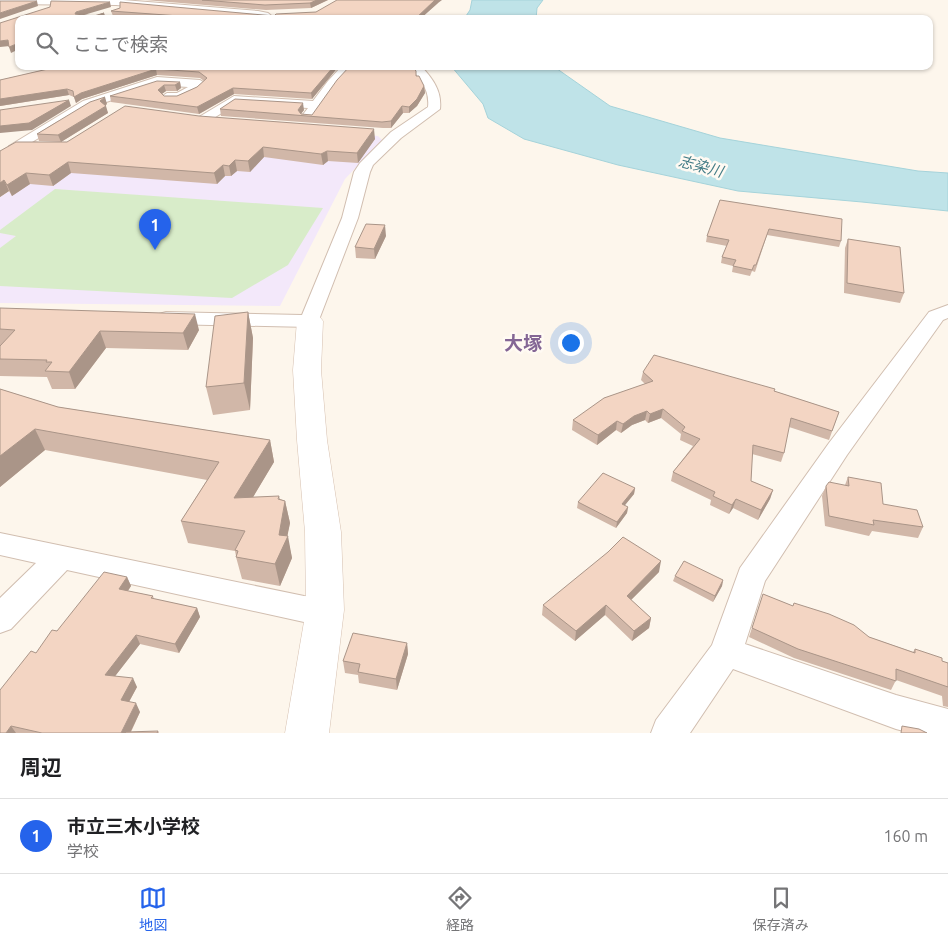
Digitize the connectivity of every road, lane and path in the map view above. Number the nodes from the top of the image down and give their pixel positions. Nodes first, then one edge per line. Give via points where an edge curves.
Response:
1 (164, 0) edge
2 (0, 1) edge
3 (105, 1) edge
4 (65, 2) junction
5 (148, 4) junction
6 (37, 11) edge
7 (224, 11) junction
8 (111, 12) edge
9 (212, 15) edge
10 (261, 15) edge
11 (345, 70) edge
12 (419, 70) edge
13 (95, 91) edge
14 (167, 97) edge
15 (79, 102) junction
16 (116, 109) edge
17 (313, 110) junction
18 (327, 115) edge
19 (222, 122) edge
20 (397, 127) junction
21 (310, 129) edge
22 (377, 134) dead end
23 (16, 146) junction
24 (54, 148) edge
25 (0, 155) edge
26 (948, 311) edge
27 (144, 318) edge
28 (310, 320) junction
29 (0, 544) edge
30 (62, 556) junction
31 (325, 610) junction
32 (0, 619) edge
33 (726, 652) junction
34 (948, 726) edge
35 (307, 733) edge
36 (669, 733) edge

1 - 5 street
2 - 4 street
3 - 4 street
3 - 5 street
4 - 6 street
5 - 7 street
5 - 8 street
7 - 9 street
7 - 10 street
11 - 17 street
12 - 20 street via 432,85 436,100 434,109 416,121
13 - 15 street
14 - 15 street via 180,97 200,84 157,81
15 - 16 street
15 - 23 street
17 - 18 street
17 - 19 street via 234,100 196,119
17 - 21 street via 300,128
20 - 22 street
20 - 28 street via 362,172 350,218
23 - 24 street
23 - 25 street
26 - 33 street via 936,316 924,332 838,449 751,577
27 - 28 street
28 - 31 street via 307,370 323,532
29 - 30 street
30 - 31 street via 304,609
30 - 32 street
31 - 35 street
33 - 34 street via 896,712
33 - 36 street

